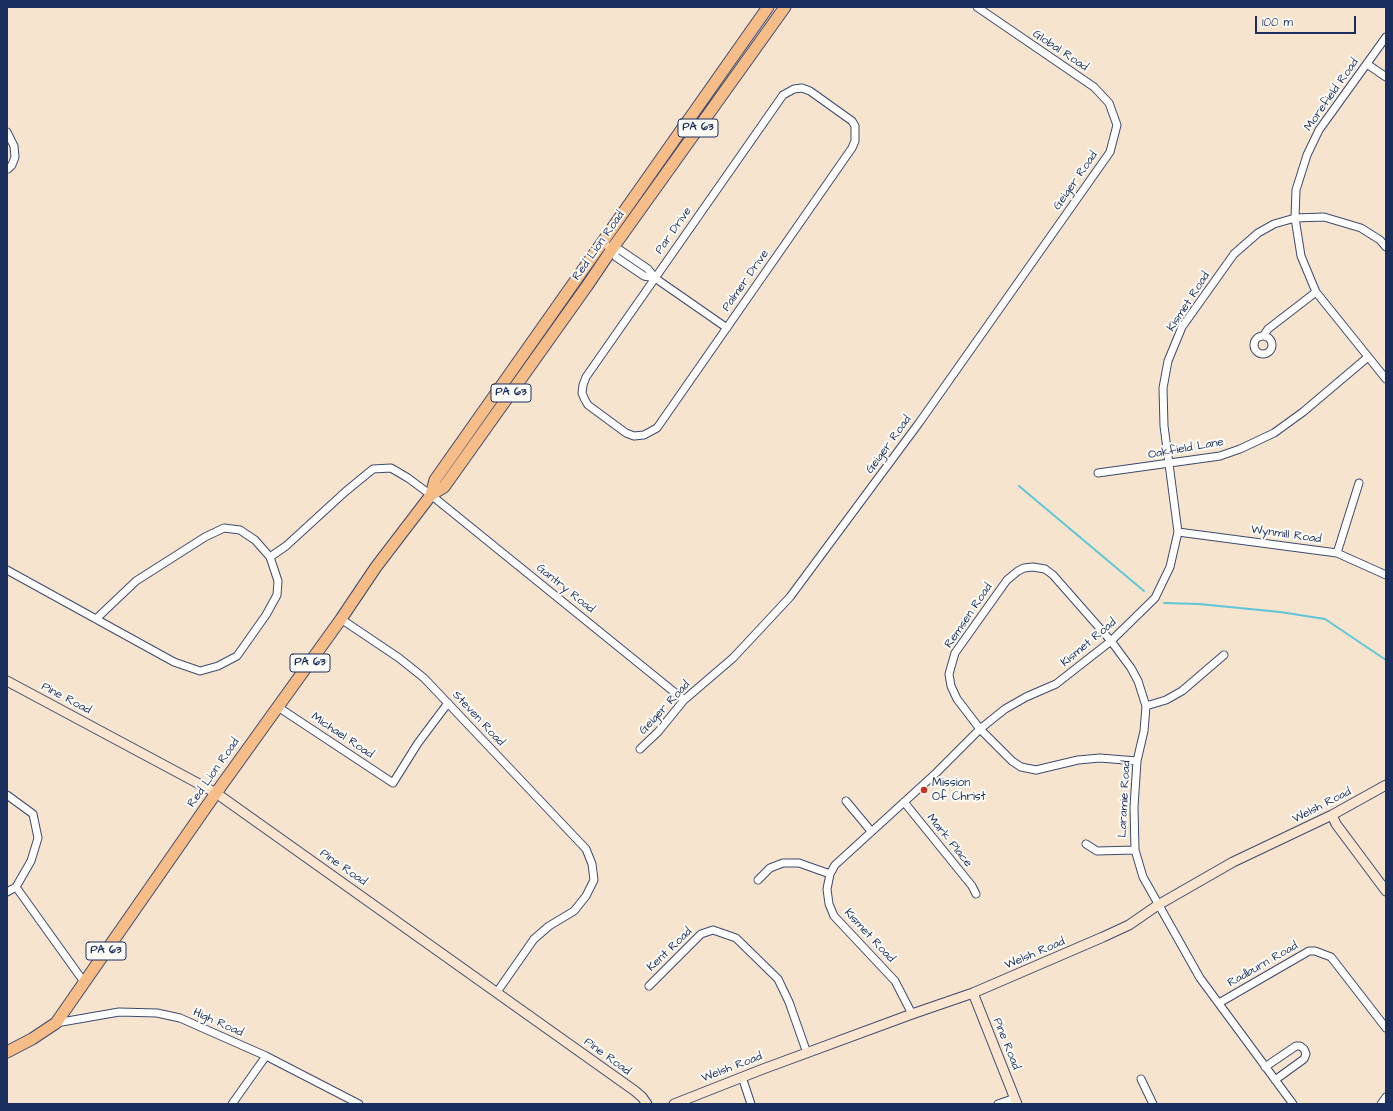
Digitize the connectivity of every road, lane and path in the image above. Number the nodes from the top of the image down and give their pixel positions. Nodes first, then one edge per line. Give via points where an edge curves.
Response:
1 (768, 7) edge
2 (785, 7) edge
3 (977, 7) edge
4 (1386, 37) edge
5 (1367, 64) junction
6 (1386, 77) edge
7 (1117, 125) joint
8 (7, 132) edge
9 (855, 132) joint
10 (10, 147) edge
11 (7, 168) edge
12 (1294, 218) junction
13 (602, 242) junction
14 (1386, 247) edge
15 (612, 249) junction
16 (655, 278) junction
17 (1316, 292) junction
18 (727, 328) junction
19 (1264, 335) dead end
20 (1368, 358) junction
21 (1386, 379) edge
22 (644, 435) joint
23 (1168, 464) junction
24 (1098, 473) dead end
25 (1359, 483) dead end
26 (431, 495) junction
27 (1178, 532) junction
28 (1337, 553) junction
29 (270, 557) junction
30 (1033, 567) joint
31 (7, 570) edge
32 (1386, 575) edge
33 (96, 619) junction
34 (341, 619) junction
35 (1111, 641) junction
36 (1224, 655) dead end
37 (7, 682) edge
38 (684, 700) junction
39 (448, 703) junction
40 (1146, 706) junction
41 (278, 707) junction
42 (980, 729) junction
43 (640, 749) dead end
44 (1137, 761) junction
45 (1386, 785) edge
46 (216, 793) junction
47 (7, 795) edge
48 (846, 801) dead end
49 (904, 802) junction
50 (1332, 815) junction
51 (871, 831) junction
52 (1086, 844) dead end
53 (1134, 850) junction
54 (830, 874) junction
55 (758, 880) dead end
56 (16, 887) junction
57 (1386, 891) edge
58 (7, 892) edge
59 (976, 894) dead end
60 (1158, 905) junction
61 (84, 982) junction
62 (649, 986) dead end
63 (497, 992) junction
64 (974, 993) junction
65 (1219, 1002) junction
66 (912, 1014) junction
67 (56, 1023) junction
68 (1386, 1028) edge
69 (7, 1052) edge
70 (807, 1054) junction
71 (266, 1056) junction
72 (1266, 1067) junction
73 (742, 1077) junction
74 (1141, 1079) dead end
75 (1275, 1080) junction
76 (1386, 1097) edge
77 (1016, 1101) edge
78 (232, 1104) edge
79 (358, 1104) edge
80 (647, 1104) edge
81 (674, 1104) edge
82 (751, 1104) edge
83 (998, 1104) edge
84 (1153, 1104) edge
85 (1293, 1104) edge
86 (1381, 1104) edge

1 - 13 main road, Red Lion Road / PA 63
2 - 15 main road, Red Lion Road / PA 63
3 - 7 street, Global Road via 1094,87 1109,103
4 - 5 street, Morefield Road
5 - 6 street
5 - 12 street, Morefield Road via 1319,130 1307,155 1296,190
7 - 38 street, Geiger Road via 1110,152 919,423 790,597 733,658
8 - 10 street
9 - 16 street, Par Drive via 852,121 810,91 794,89 783,95
9 - 18 street, Palmer Drive via 852,148
10 - 11 street via 15,157 12,165
12 - 14 street, Kismet Road via 1324,217 1361,228
12 - 17 street, Morefield Road via 1301,256
12 - 23 street, Kismet Road via 1274,224 1258,233 1234,254 1182,328 1168,361 1163,388
13 - 15 street
13 - 26 main road, Red Lion Road / PA 63 via 435,480
15 - 16 street via 620,250 648,269
15 - 26 main road, Red Lion Road / PA 63 via 444,487
16 - 18 street
16 - 22 street, Par Drive via 586,377 582,393 588,405 626,433 634,436
17 - 19 street via 1268,329
17 - 20 street, Morefield Road
18 - 22 street, Palmer Drive via 657,428
20 - 21 street, Morefield Road
20 - 23 street, Oakfield Lane via 1274,433 1220,456
23 - 24 street, Oakfield Lane
23 - 27 street, Kismet Road
25 - 28 street
26 - 29 street, Gantry Road via 391,468 373,469 286,546
26 - 34 main road, Red Lion Road / PA 63
26 - 38 street, Gantry Road
27 - 28 street, Wynmill Road
27 - 35 street, Kismet Road via 1170,567 1155,598
28 - 32 street, Wynmill Road
29 - 33 street via 255,540 240,530 224,528 136,580
29 - 33 street via 278,581 277,595 237,656 218,666 200,670 174,662
30 - 35 street, Laramie Road via 1045,569 1053,575
30 - 42 street, Remsen Road via 1024,568 1007,580 955,653 949,674 951,686 957,699
31 - 33 street
34 - 39 street, Steven Road via 399,658 424,678
34 - 41 main road, Red Lion Road / PA 63
35 - 40 street, Laramie Road via 1138,681
35 - 42 street, Kismet Road via 1056,684 1005,709
36 - 40 street via 1182,690 1166,700
37 - 46 street, Pine Road
38 - 43 street, Geiger Road via 658,732
39 - 41 street, Michael Road via 418,743 393,783
39 - 63 street, Steven Road via 586,849 592,864 594,880 586,896 574,911 549,926 534,939
40 - 44 street, Laramie Road via 1144,731
41 - 46 main road, Red Lion Road / PA 63
42 - 44 street, Remsen Road via 1012,761 1036,770 1078,760 1100,758
42 - 49 street, Kismet Road
44 - 53 street, Laramie Road
45 - 50 street, Welsh Road
46 - 61 main road, Red Lion Road / PA 63
46 - 63 street, Pine Road
47 - 56 street via 33,814 38,838 31,861
48 - 51 street
49 - 51 street, Kismet Road
49 - 59 street, Mark Place
50 - 57 street
50 - 60 street, Welsh Road via 1233,862
51 - 54 street, Kismet Road via 835,865
52 - 53 street via 1097,851
53 - 60 street, Laramie Road via 1143,877
54 - 55 street via 799,863 783,863 770,868
54 - 66 street, Kismet Road via 827,889 834,916 895,981
56 - 58 street
56 - 61 street
60 - 64 street, Welsh Road via 1129,925
60 - 65 street, Laramie Road via 1200,978
61 - 67 main road, Red Lion Road / PA 63
62 - 70 street, Kent Road via 702,934 713,930 736,938 778,979
63 - 80 street, Pine Road via 635,1091
64 - 66 street, Welsh Road
64 - 77 street, Pine Road
65 - 68 street, Radburn Road via 1309,951 1320,952 1330,955
65 - 72 street, Laramie Road
66 - 70 street, Welsh Road
67 - 69 main road, Red Lion Road / PA 63
67 - 71 street, High Road via 119,1012 158,1013 180,1018
70 - 73 street, Welsh Road
71 - 78 street
71 - 79 street, High Road
72 - 75 street, Laramie Road
72 - 75 street via 1296,1046 1304,1049 1304,1059
73 - 81 street, Welsh Road
73 - 82 street
74 - 84 street
75 - 85 street, Laramie Road
76 - 86 street
77 - 83 street

